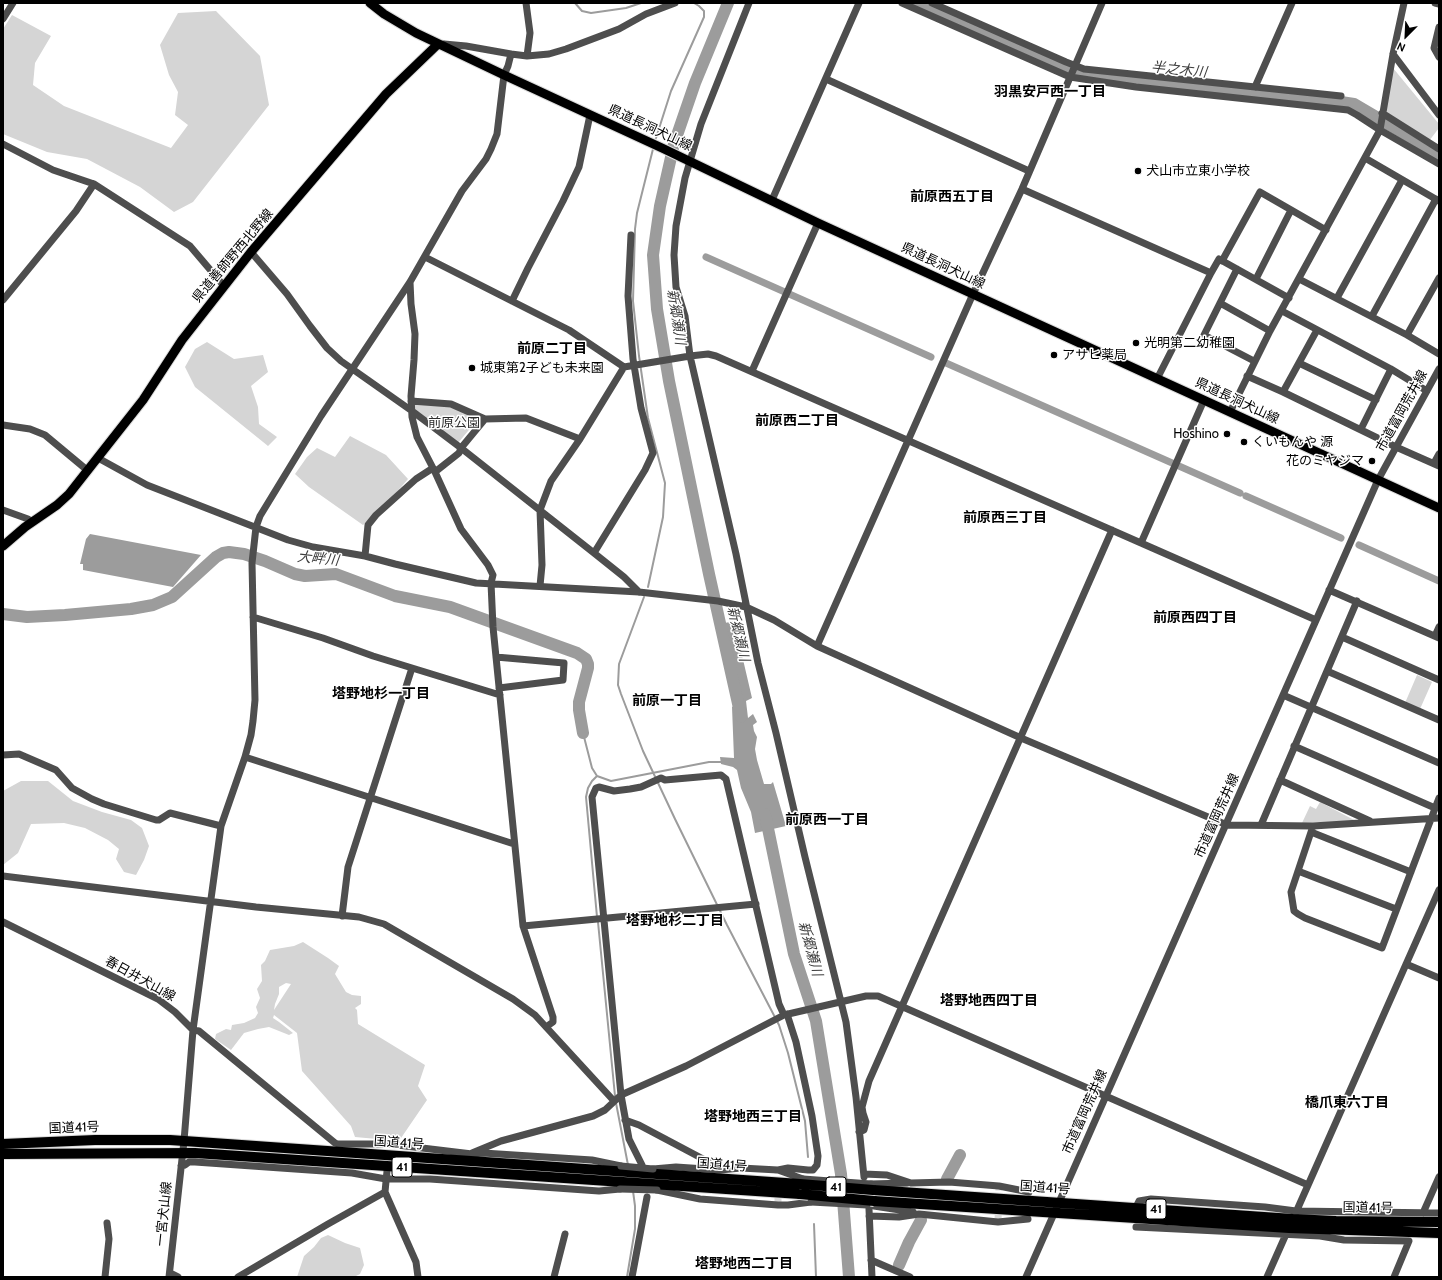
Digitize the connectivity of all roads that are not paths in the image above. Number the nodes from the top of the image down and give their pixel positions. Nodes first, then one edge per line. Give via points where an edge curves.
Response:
1 (13, 3) edge
2 (370, 3) edge
3 (526, 3) edge
4 (675, 3) edge
5 (749, 3) edge
6 (859, 3) edge
7 (902, 3) edge
8 (932, 3) edge
9 (1102, 3) edge
10 (1292, 3) edge
11 (1404, 3) edge
12 (1435, 3) edge
13 (1439, 4) edge
14 (3, 18) edge
15 (1439, 27) edge
16 (438, 44) junction
17 (511, 54) junction
18 (1393, 54) junction
19 (527, 56) junction
20 (1439, 57) edge
21 (1074, 67) junction
22 (504, 75) junction
23 (1070, 76) junction
24 (826, 79) junction
25 (1255, 87) junction
26 (1341, 96) dead end
27 (1382, 112) junction
28 (590, 115) junction
29 (1439, 115) edge
30 (1380, 127) junction
31 (3, 144) edge
32 (1439, 149) edge
33 (1365, 158) junction
34 (690, 162) junction
35 (1439, 164) edge
36 (1029, 171) junction
37 (1402, 180) junction
38 (94, 184) junction
39 (1022, 189) junction
40 (772, 200) junction
41 (1438, 200) edge
42 (1291, 210) junction
43 (818, 223) junction
44 (1326, 230) junction
45 (630, 235) dead end
46 (251, 252) junction
47 (425, 257) junction
48 (1222, 261) junction
49 (1237, 269) junction
50 (1211, 273) junction
51 (1439, 278) edge
52 (1256, 279) junction
53 (1299, 279) junction
54 (410, 282) junction
55 (224, 286) junction
56 (973, 294) junction
57 (1289, 298) junction
58 (1337, 298) junction
59 (3, 300) edge
60 (512, 301) junction
61 (1220, 303) junction
62 (1282, 311) junction
63 (1372, 316) junction
64 (1317, 330) junction
65 (1270, 331) junction
66 (1407, 335) junction
67 (1439, 354) edge
68 (690, 356) junction
69 (1254, 361) junction
70 (1298, 363) junction
71 (634, 365) junction
72 (624, 367) junction
73 (352, 369) junction
74 (1391, 369) junction
75 (1439, 369) edge
76 (752, 371) junction
77 (1247, 376) junction
78 (1437, 378) edge
79 (1157, 379) junction
80 (1427, 391) junction
81 (1284, 392) junction
82 (1204, 400) junction
83 (1376, 400) junction
84 (411, 402) junction
85 (412, 411) junction
86 (1230, 412) junction
87 (485, 419) junction
88 (3, 425) edge
89 (1360, 430) junction
90 (580, 439) junction
91 (908, 440) junction
92 (1396, 447) junction
93 (461, 448) junction
94 (1439, 454) edge
95 (98, 458) junction
96 (1437, 464) edge
97 (87, 470) junction
98 (434, 470) junction
99 (1378, 480) junction
100 (1439, 508) edge
101 (3, 510) edge
102 (540, 510) junction
103 (32, 522) junction
104 (256, 527) junction
105 (1112, 530) junction
106 (1141, 543) junction
107 (4, 545) edge
108 (594, 553) junction
109 (365, 556) junction
110 (491, 583) junction
111 (540, 586) junction
112 (1329, 590) junction
113 (639, 592) junction
114 (1357, 601) junction
115 (746, 607) junction
116 (253, 617) junction
117 (1316, 620) junction
118 (1439, 627) edge
119 (1342, 637) junction
120 (1437, 637) edge
121 (817, 646) junction
122 (496, 658) junction
123 (412, 668) junction
124 (1327, 671) junction
125 (1439, 680) edge
126 (499, 692) junction
127 (1283, 695) junction
128 (1310, 708) junction
129 (1439, 720) edge
130 (1021, 738) junction
131 (1294, 746) junction
132 (3, 755) edge
133 (245, 757) junction
134 (1439, 763) edge
135 (1280, 780) junction
136 (370, 798) junction
137 (1439, 798) edge
138 (1435, 808) junction
139 (1439, 818) edge
140 (1430, 819) junction
141 (1372, 822) junction
142 (1226, 825) junction
143 (1261, 825) junction
144 (221, 826) junction
145 (1312, 829) junction
146 (514, 844) junction
147 (1298, 871) junction
148 (1411, 872) junction
149 (3, 876) edge
150 (1439, 890) edge
151 (210, 902) junction
152 (756, 904) junction
153 (1396, 910) junction
154 (342, 916) junction
155 (604, 918) junction
156 (3, 922) edge
157 (523, 926) junction
158 (1406, 964) junction
159 (1439, 978) edge
160 (840, 1002) junction
161 (902, 1007) junction
162 (784, 1015) junction
163 (546, 1027) junction
164 (193, 1030) junction
165 (621, 1095) junction
166 (1105, 1096) junction
167 (614, 1101) junction
168 (625, 1120) junction
169 (859, 1132) junction
170 (3, 1138) edge
171 (95, 1140) junction
172 (184, 1141) junction
173 (3, 1144) edge
174 (182, 1152) junction
175 (3, 1154) edge
176 (472, 1154) junction
177 (642, 1165) dead end
178 (181, 1166) junction
179 (724, 1170) junction
180 (778, 1170) junction
181 (387, 1171) dead end
182 (1439, 1177) edge
183 (386, 1179) junction
184 (911, 1183) junction
185 (801, 1185) junction
186 (1308, 1185) junction
187 (872, 1187) junction
188 (385, 1192) junction
189 (1029, 1192) dead end
190 (647, 1197) dead end
191 (1059, 1203) junction
192 (871, 1208) junction
193 (1054, 1213) junction
194 (1423, 1213) junction
195 (1439, 1213) edge
196 (919, 1214) junction
197 (1028, 1219) dead end
198 (1439, 1222) edge
199 (107, 1223) dead end
200 (1291, 1223) junction
201 (1136, 1227) dead end
202 (1439, 1233) edge
203 (565, 1234) dead end
204 (871, 1260) junction
205 (170, 1275) edge
206 (106, 1277) edge
207 (178, 1277) edge
208 (238, 1277) edge
209 (418, 1277) edge
210 (554, 1277) edge
211 (632, 1277) edge
212 (872, 1277) edge
213 (910, 1277) edge
214 (1026, 1277) edge
215 (1267, 1277) edge
216 (1394, 1277) edge

1 - 14 street
2 - 16 main road via 384,14
3 - 19 street via 530,33
4 - 19 street via 646,14 619,29 566,49
5 - 34 street via 701,124
6 - 24 street
7 - 23 street
8 - 21 street
9 - 21 street
10 - 25 street
11 - 18 street
12 - 13 street
15 - 20 street via 1434,48
16 - 17 street
16 - 22 main road, 県道長洞犬山線
16 - 46 main road, 県道善師野西北野線 via 376,105
17 - 19 street
17 - 22 street
18 - 27 street
18 - 29 street
21 - 23 street
21 - 25 street
22 - 28 main road, 県道長洞犬山線
22 - 47 street via 494,142
23 - 30 street via 1348,110
23 - 36 street
24 - 36 street
24 - 40 street
25 - 26 street
27 - 30 street
27 - 32 street
28 - 34 main road, 県道長洞犬山線
28 - 60 street via 579,167
30 - 33 street
30 - 35 street
31 - 38 street via 53,170
33 - 37 street
33 - 44 street
34 - 40 main road, 県道長洞犬山線
34 - 68 street via 678,212 674,255 676,287 685,316
36 - 39 street
37 - 41 street
37 - 58 street
38 - 55 street via 190,246
38 - 59 street via 76,211
39 - 50 street
39 - 56 street
40 - 43 main road, 県道長洞犬山線
41 - 63 street
42 - 44 street
42 - 48 street via 1260,192
42 - 52 street
43 - 56 main road, 県道長洞犬山線
43 - 76 street
44 - 53 street
45 - 71 street via 628,296
46 - 55 main road, 県道善師野西北野線
46 - 73 street via 287,294 327,348
47 - 54 street
47 - 60 street
48 - 49 street
48 - 50 street via 1219,259
49 - 52 street
49 - 61 street
50 - 79 street
51 - 66 street
52 - 57 street
53 - 57 street
53 - 58 street
54 - 73 street
54 - 84 street via 415,334
55 - 95 main road, 県道善師野西北野線 via 182,340 143,400
56 - 79 main road, 県道長洞犬山線
56 - 91 street
57 - 62 street
58 - 63 street
60 - 72 street via 569,330
61 - 65 street
61 - 69 street via 1204,334
62 - 64 street
62 - 65 street
63 - 66 street
64 - 70 street
64 - 74 street
65 - 69 street
66 - 67 street
68 - 71 street
68 - 76 street via 708,354
68 - 115 street
69 - 77 street
70 - 81 street
70 - 83 street
71 - 72 street
71 - 108 street via 641,408 653,452 645,470
72 - 90 street
73 - 85 street
73 - 104 street via 288,469
74 - 80 street
74 - 83 street
75 - 78 street, 市道富岡荒井線
76 - 91 street
77 - 81 street
77 - 86 street
78 - 80 street, 市道富岡荒井線
79 - 82 main road, 県道長洞犬山線
80 - 92 street, 市道富岡荒井線
81 - 89 street
82 - 86 main road, 県道長洞犬山線
82 - 106 street
83 - 89 street
84 - 85 street
84 - 87 street via 451,404
85 - 93 street
85 - 98 street via 417,437
86 - 99 main road, 県道長洞犬山線
87 - 90 street via 526,418
87 - 93 street
88 - 97 street via 30,429 46,435
89 - 92 street
90 - 102 street via 551,481
91 - 105 street
91 - 121 street
92 - 96 street
92 - 99 street, 市道富岡荒井線
93 - 98 street via 459,453
93 - 102 street
94 - 96 street
95 - 97 main road, 県道善師野西北野線
95 - 104 street via 147,485
97 - 103 main road, 県道善師野西北野線 via 69,494
98 - 109 street via 416,478 372,520 368,525
98 - 110 street via 461,529 490,569
99 - 100 main road, 県道長洞犬山線
99 - 112 street, 市道富岡荒井線
101 - 103 street
102 - 108 street
102 - 111 street
103 - 107 main road, 県道善師野西北野線
104 - 109 street via 314,547
104 - 116 street via 252,553
105 - 106 street
105 - 130 street
106 - 117 street
108 - 113 street
109 - 110 street via 476,583
110 - 111 street
110 - 122 street
111 - 113 street
112 - 114 street
112 - 117 street, 市道富岡荒井線
113 - 115 street via 718,601
114 - 119 street
114 - 120 street
115 - 121 street via 774,620
115 - 160 street
116 - 123 street
116 - 133 street via 255,700 251,735
117 - 127 street, 市道富岡荒井線
118 - 120 street
119 - 124 street
119 - 125 street
121 - 130 street
122 - 126 street
122 - 126 street via 564,663 563,680
123 - 126 street
123 - 136 street
124 - 128 street
124 - 129 street
126 - 146 street
127 - 128 street
127 - 142 street, 市道富岡荒井線
128 - 131 street
128 - 134 street
130 - 142 street
130 - 161 street
131 - 135 street
131 - 138 street
132 - 144 street via 18,754 56,770 72,788 104,804 156,820 170,813
133 - 136 street
133 - 144 street
135 - 141 street
135 - 143 street
136 - 146 street
136 - 154 street via 348,866
137 - 138 street
138 - 140 street
139 - 140 street
140 - 141 street
140 - 148 street
141 - 145 street
142 - 143 street
142 - 166 street, 市道富岡荒井線
143 - 145 street
144 - 151 street
145 - 147 street
145 - 148 street
146 - 157 street
147 - 153 street
147 - 153 street via 1291,892 1294,910 1298,914 1382,948
148 - 153 street
149 - 151 street
150 - 158 street
151 - 154 street
151 - 164 street
152 - 155 street
152 - 155 street via 726,779 721,775 665,780 661,778 641,787 614,791 599,787 592,797
152 - 162 street via 779,1004
154 - 163 street via 359,917 384,924 513,999 535,1015
155 - 157 street
155 - 165 street
156 - 164 street, 春日井犬山線 via 158,999
157 - 163 street via 553,1016 552,1022
158 - 159 street
158 - 186 street
160 - 161 street via 878,996
160 - 162 street
160 - 169 street via 846,1022
161 - 166 street
161 - 169 street via 870,1081 862,1107 866,1122 864,1130
162 - 165 street via 686,1066
162 - 180 street via 796,1042 818,1156 817,1165 813,1170
163 - 167 street
164 - 172 street
164 - 176 street, 春日井犬山線 via 199,1031 335,1143
165 - 167 street
165 - 168 street
166 - 186 street
166 - 191 street, 市道富岡荒井線
167 - 176 street via 605,1110 593,1116 501,1141
168 - 177 street via 629,1140
168 - 179 street
169 - 184 street via 864,1175 887,1175
170 - 171 highway via 63,1136
171 - 172 highway, 国道41号 / 41
171 - 173 highway, 国道41号 / 41
172 - 174 street
172 - 185 highway, 国道41号 / 41
174 - 175 highway, 国道41号 / 41
174 - 178 street, 一宮犬山線
174 - 185 highway, 国道41号 / 41
176 - 179 street, 春日井犬山線, bridge via 592,1160 621,1166
178 - 183 street via 195,1162 352,1173
178 - 205 street, 一宮犬山線
179 - 180 street, 春日井犬山線
180 - 185 street
181 - 183 street
182 - 194 street
183 - 188 street
183 - 192 street, bridge via 430,1179 599,1191 657,1190 700,1199 778,1205 811,1202
184 - 187 street
184 - 189 street via 949,1182 999,1186
185 - 187 highway, 国道41号 / 41, bridge
185 - 192 highway, 国道41号 / 41, bridge
186 - 200 street
187 - 191 highway, 国道41号 / 41
188 - 208 street
188 - 209 street via 416,1262
190 - 211 street
191 - 193 street, 市道富岡荒井線
191 - 200 highway, 国道41号 / 41 via 1136,1207
192 - 193 highway, 国道41号 / 41
192 - 196 street
192 - 196 street via 899,1217
192 - 204 street
193 - 200 highway, 国道41号 / 41
193 - 214 street, 市道富岡荒井線
194 - 195 street
194 - 200 street
196 - 197 street via 998,1222
198 - 200 highway, 国道41号 / 41
199 - 206 street via 109,1239
200 - 201 street
200 - 202 highway, 国道41号 / 41
200 - 215 street
200 - 216 street via 1320,1236 1344,1240 1409,1241
203 - 210 street
204 - 212 street
204 - 213 street
205 - 207 street

